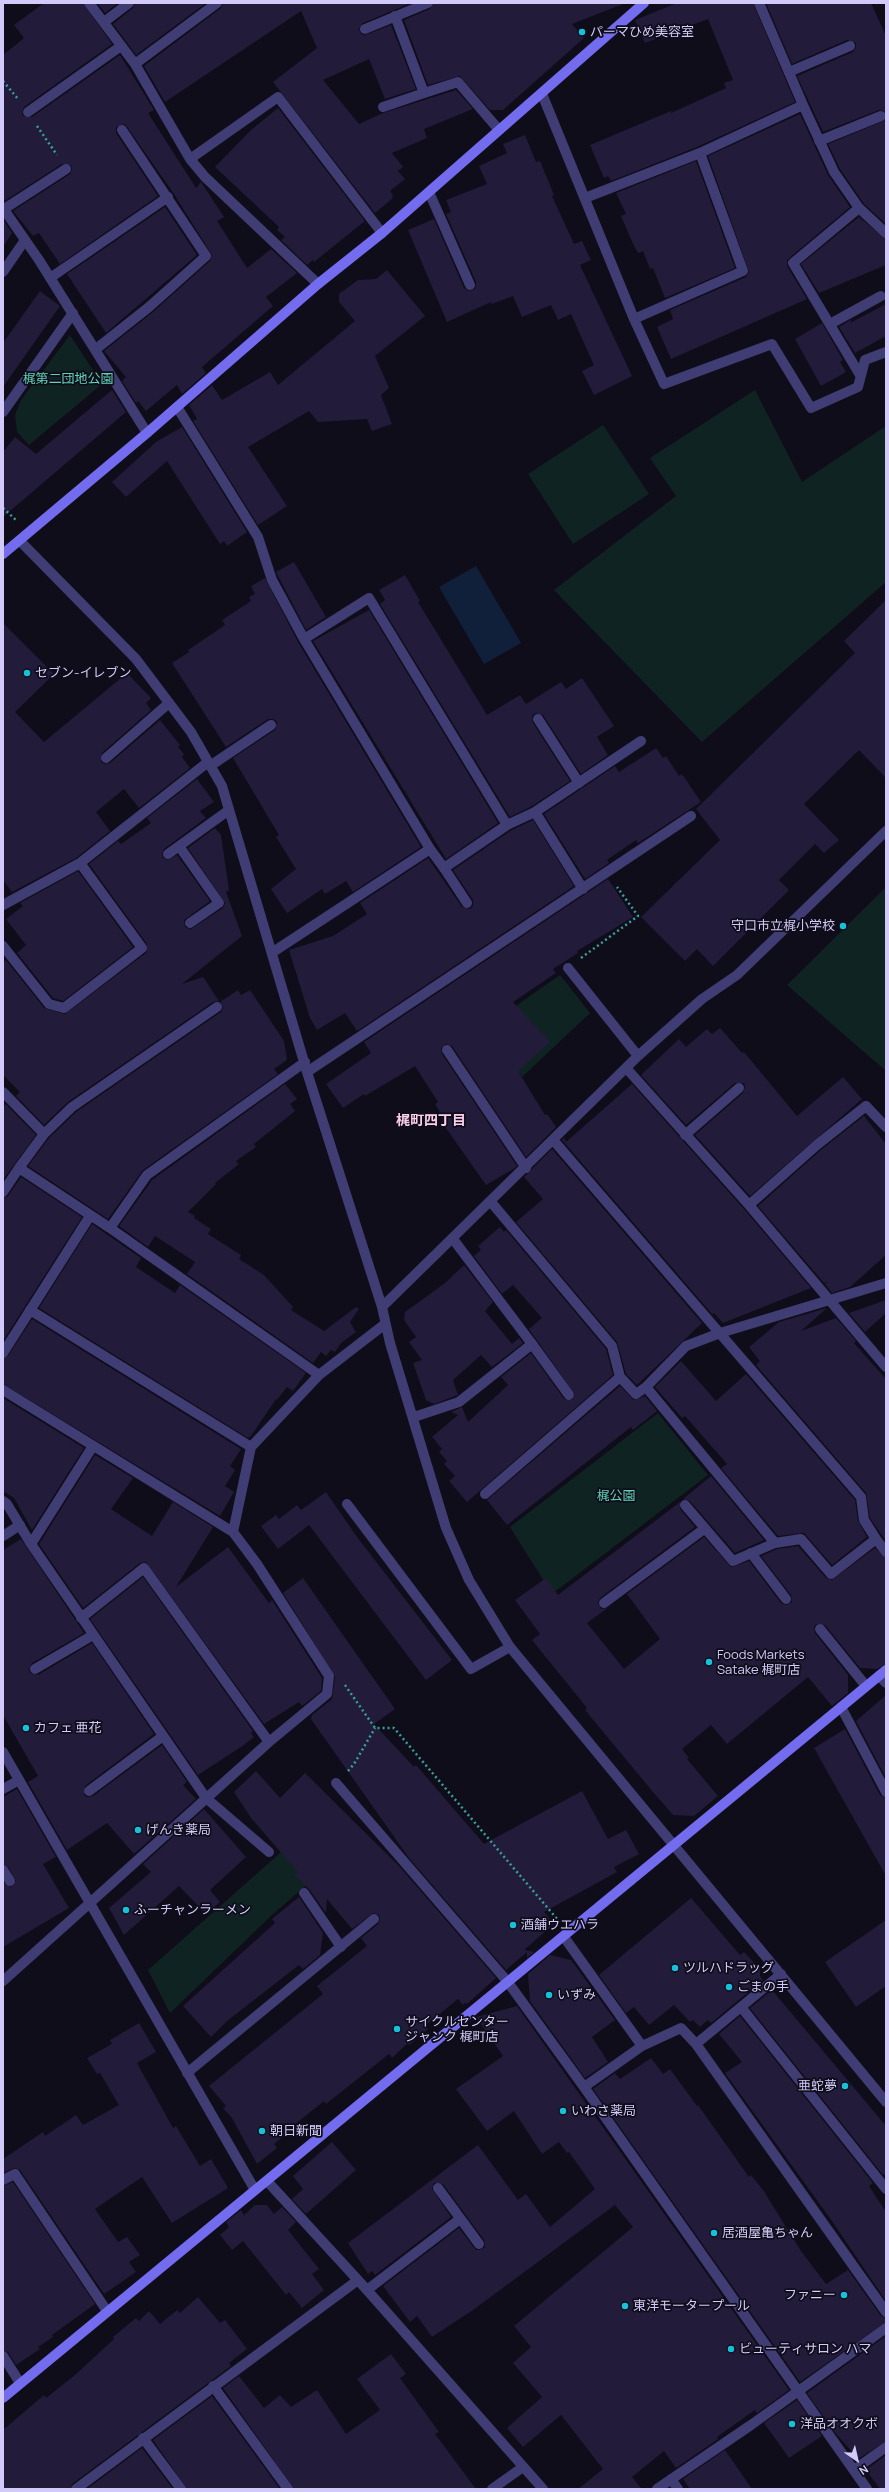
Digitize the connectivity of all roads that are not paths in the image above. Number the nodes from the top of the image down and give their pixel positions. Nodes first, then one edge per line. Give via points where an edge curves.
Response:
1 (89, 3) edge
2 (129, 3) edge
3 (217, 3) edge
4 (428, 3) edge
5 (644, 3) edge
6 (759, 3) edge
7 (396, 16) junction
8 (104, 22) junction
9 (365, 29) dead end
10 (121, 46) junction
11 (850, 46) dead end
12 (135, 64) junction
13 (789, 72) junction
14 (424, 93) junction
15 (542, 94) junction
16 (803, 105) junction
17 (383, 107) dead end
18 (28, 112) dead end
19 (881, 116) dead end
20 (122, 130) dead end
21 (500, 130) junction
22 (819, 141) junction
23 (700, 153) junction
24 (190, 159) junction
25 (66, 168) dead end
26 (429, 192) junction
27 (168, 197) junction
28 (585, 198) junction
29 (4, 208) edge
30 (859, 208) junction
31 (382, 233) junction
32 (886, 233) edge
33 (25, 240) junction
34 (3, 272) edge
35 (50, 278) junction
36 (318, 284) junction
37 (470, 285) dead end
38 (881, 296) dead end
39 (73, 313) junction
40 (634, 318) junction
41 (830, 324) junction
42 (96, 349) junction
43 (886, 352) edge
44 (860, 375) junction
45 (177, 407) junction
46 (3, 412) edge
47 (147, 433) junction
48 (20, 541) junction
49 (3, 553) edge
50 (304, 639) junction
51 (169, 703) junction
52 (538, 719) dead end
53 (271, 725) dead end
54 (641, 741) dead end
55 (106, 758) dead end
56 (209, 764) junction
57 (579, 783) junction
58 (229, 810) junction
59 (535, 812) junction
60 (691, 816) dead end
61 (507, 825) junction
62 (886, 832) edge
63 (178, 846) junction
64 (430, 849) junction
65 (168, 854) dead end
66 (80, 862) junction
67 (444, 868) junction
68 (583, 889) junction
69 (467, 903) dead end
70 (3, 905) edge
71 (190, 923) dead end
72 (3, 946) edge
73 (273, 952) junction
74 (568, 968) road end
75 (217, 1007) dead end
76 (447, 1050) dead end
77 (638, 1056) junction
78 (306, 1067) junction
79 (627, 1069) junction
80 (739, 1088) dead end
81 (3, 1092) edge
82 (886, 1127) edge
83 (44, 1134) junction
84 (685, 1134) junction
85 (554, 1141) junction
86 (19, 1168) junction
87 (526, 1168) junction
88 (3, 1192) edge
89 (491, 1202) junction
90 (749, 1205) junction
91 (90, 1216) junction
92 (110, 1228) junction
93 (453, 1239) junction
94 (886, 1283) edge
95 (830, 1299) junction
96 (382, 1308) junction
97 (30, 1310) junction
98 (385, 1324) junction
99 (720, 1333) junction
100 (532, 1344) junction
101 (3, 1354) edge
102 (886, 1367) edge
103 (319, 1375) junction
104 (620, 1377) junction
105 (646, 1387) junction
106 (3, 1390) edge
107 (569, 1395) dead end
108 (414, 1417) junction
109 (93, 1446) junction
110 (251, 1447) junction
111 (485, 1494) dead end
112 (3, 1501) edge
113 (347, 1504) dead end
114 (685, 1505) dead end
115 (20, 1525) junction
116 (704, 1530) junction
117 (233, 1532) junction
118 (3, 1536) edge
119 (876, 1539) junction
120 (775, 1543) junction
121 (31, 1544) junction
122 (886, 1552) edge
123 (751, 1553) junction
124 (786, 1599) dead end
125 (604, 1603) dead end
126 (81, 1618) junction
127 (820, 1629) dead end
128 (93, 1635) junction
129 (510, 1647) junction
130 (35, 1670) dead end
131 (884, 1677) edge
132 (866, 1686) junction
133 (841, 1707) junction
134 (163, 1736) junction
135 (270, 1742) junction
136 (3, 1752) edge
137 (19, 1780) junction
138 (336, 1783) road end
139 (3, 1789) edge
140 (89, 1791) dead end
141 (886, 1792) edge
142 (206, 1798) junction
143 (673, 1846) junction
144 (269, 1852) dead end
145 (3, 1870) edge
146 (10, 1881) dead end
147 (304, 1893) dead end
148 (90, 1902) junction
149 (374, 1919) dead end
150 (566, 1935) junction
151 (341, 1947) junction
152 (781, 1974) junction
153 (3, 1981) edge
154 (507, 1981) junction
155 (741, 2007) junction
156 (696, 2044) junction
157 (642, 2046) junction
158 (187, 2073) junction
159 (584, 2087) junction
160 (886, 2102) edge
161 (3, 2180) edge
162 (267, 2181) junction
163 (438, 2188) dead end
164 (886, 2189) edge
165 (255, 2190) junction
166 (460, 2219) junction
167 (479, 2244) dead end
168 (358, 2280) junction
169 (367, 2290) junction
170 (107, 2311) junction
171 (886, 2312) edge
172 (886, 2328) edge
173 (3, 2356) edge
174 (20, 2383) junction
175 (213, 2386) junction
176 (798, 2391) junction
177 (3, 2398) edge
178 (143, 2438) junction
179 (886, 2446) edge
180 (523, 2467) junction
181 (854, 2470) junction
182 (671, 2479) junction
183 (78, 2488) edge
184 (181, 2489) edge
185 (288, 2489) edge
186 (492, 2489) edge
187 (543, 2489) edge
188 (657, 2489) edge
189 (678, 2489) edge
190 (867, 2489) edge

1 - 8 street
2 - 8 street
3 - 12 street
4 - 7 street
5 - 15 street
6 - 13 street
7 - 9 street
7 - 14 street
8 - 10 street
10 - 12 street
10 - 18 street
11 - 13 street
12 - 24 street
13 - 16 street
14 - 17 street
14 - 21 street via 458,82
15 - 21 street
15 - 28 street
16 - 22 street
16 - 23 street
19 - 22 street
20 - 27 street
21 - 26 street
22 - 30 street via 834,172
23 - 28 street
23 - 40 street via 743,271
24 - 31 street via 278,97
24 - 36 street via 205,177
25 - 29 street
26 - 31 street
26 - 37 street
27 - 35 street
27 - 42 street via 206,256 149,307
28 - 40 street
29 - 33 street
30 - 32 street
30 - 41 street via 793,263
31 - 36 street
33 - 34 street
33 - 35 street
35 - 39 street
36 - 45 street
38 - 41 street
39 - 42 street
39 - 46 street
40 - 44 street via 664,384 772,344 811,408 858,387
41 - 44 street
42 - 47 street
43 - 44 street via 865,360
45 - 47 street
45 - 50 street via 258,537 272,580
47 - 48 street
48 - 49 street
48 - 51 street via 136,659
50 - 61 street via 369,598
50 - 64 street
51 - 55 street
51 - 56 street via 191,732
52 - 57 street
53 - 56 street
54 - 57 street
56 - 58 street via 222,786
56 - 66 street
57 - 59 street
58 - 63 street
58 - 73 street
59 - 61 street
59 - 68 street
60 - 68 street
61 - 67 street
62 - 77 street via 737,975 702,999
63 - 65 street
63 - 71 street via 219,903
64 - 67 street
64 - 73 street
66 - 70 street
66 - 72 street via 142,948 64,1008 49,1004
67 - 69 street
68 - 78 street
73 - 78 street
74 - 77 street
75 - 83 street via 72,1107
76 - 87 street
77 - 79 street
78 - 92 street via 148,1175
78 - 96 street
79 - 84 street
79 - 85 street
80 - 84 street
81 - 83 street
82 - 90 street via 866,1106
83 - 86 street
84 - 90 street
85 - 87 street
85 - 99 street
86 - 88 street
86 - 91 street
87 - 89 street
89 - 93 street
89 - 104 street via 612,1346
90 - 95 street
91 - 92 street
91 - 97 street
92 - 103 street
93 - 96 street
93 - 100 street
94 - 95 street
95 - 99 street
95 - 102 street
96 - 98 street
97 - 101 street
97 - 110 street
98 - 103 street
98 - 108 street
99 - 105 street via 686,1346
99 - 119 street via 861,1497 864,1520
100 - 107 street
100 - 108 street via 459,1402
103 - 110 street
104 - 105 street via 636,1394
104 - 111 street
105 - 120 street
106 - 109 street
108 - 129 street via 446,1528 469,1580
109 - 117 street
109 - 121 street
110 - 117 street
112 - 115 street
113 - 129 street via 471,1669
114 - 116 street
115 - 118 street
115 - 121 street
116 - 123 street via 733,1561
116 - 125 street
117 - 135 street via 257,1564 329,1676 327,1694
119 - 120 street via 831,1574 801,1539
119 - 122 street
120 - 123 street
121 - 126 street
123 - 124 street
126 - 128 street
126 - 135 street via 144,1568
127 - 132 street
128 - 130 street
128 - 134 street
129 - 143 street
131 - 132 street
132 - 133 street
133 - 141 street
133 - 143 street
134 - 140 street
134 - 142 street
135 - 142 street
136 - 137 street
137 - 139 street
137 - 148 street
138 - 154 street
142 - 144 street
142 - 148 street
143 - 150 street
143 - 152 street
145 - 146 street
147 - 151 street
148 - 153 street
148 - 158 street
149 - 151 street
150 - 154 street
150 - 157 street
151 - 158 street
152 - 155 street
152 - 160 street
154 - 159 street
154 - 162 street
155 - 156 street
155 - 164 street
156 - 157 street via 681,2028
156 - 171 street
157 - 159 street
158 - 165 street
159 - 176 street
161 - 170 street via 15,2174
162 - 165 street
162 - 168 street
163 - 166 street
165 - 170 street
166 - 167 street
166 - 169 street
168 - 169 street
168 - 175 street
169 - 180 street
170 - 174 street
172 - 176 street
173 - 174 street
174 - 177 street
175 - 178 street
175 - 185 street
176 - 181 street
176 - 182 street
178 - 183 street
178 - 184 street
179 - 181 street
180 - 186 street
180 - 187 street
181 - 190 street
182 - 188 street
182 - 189 street

